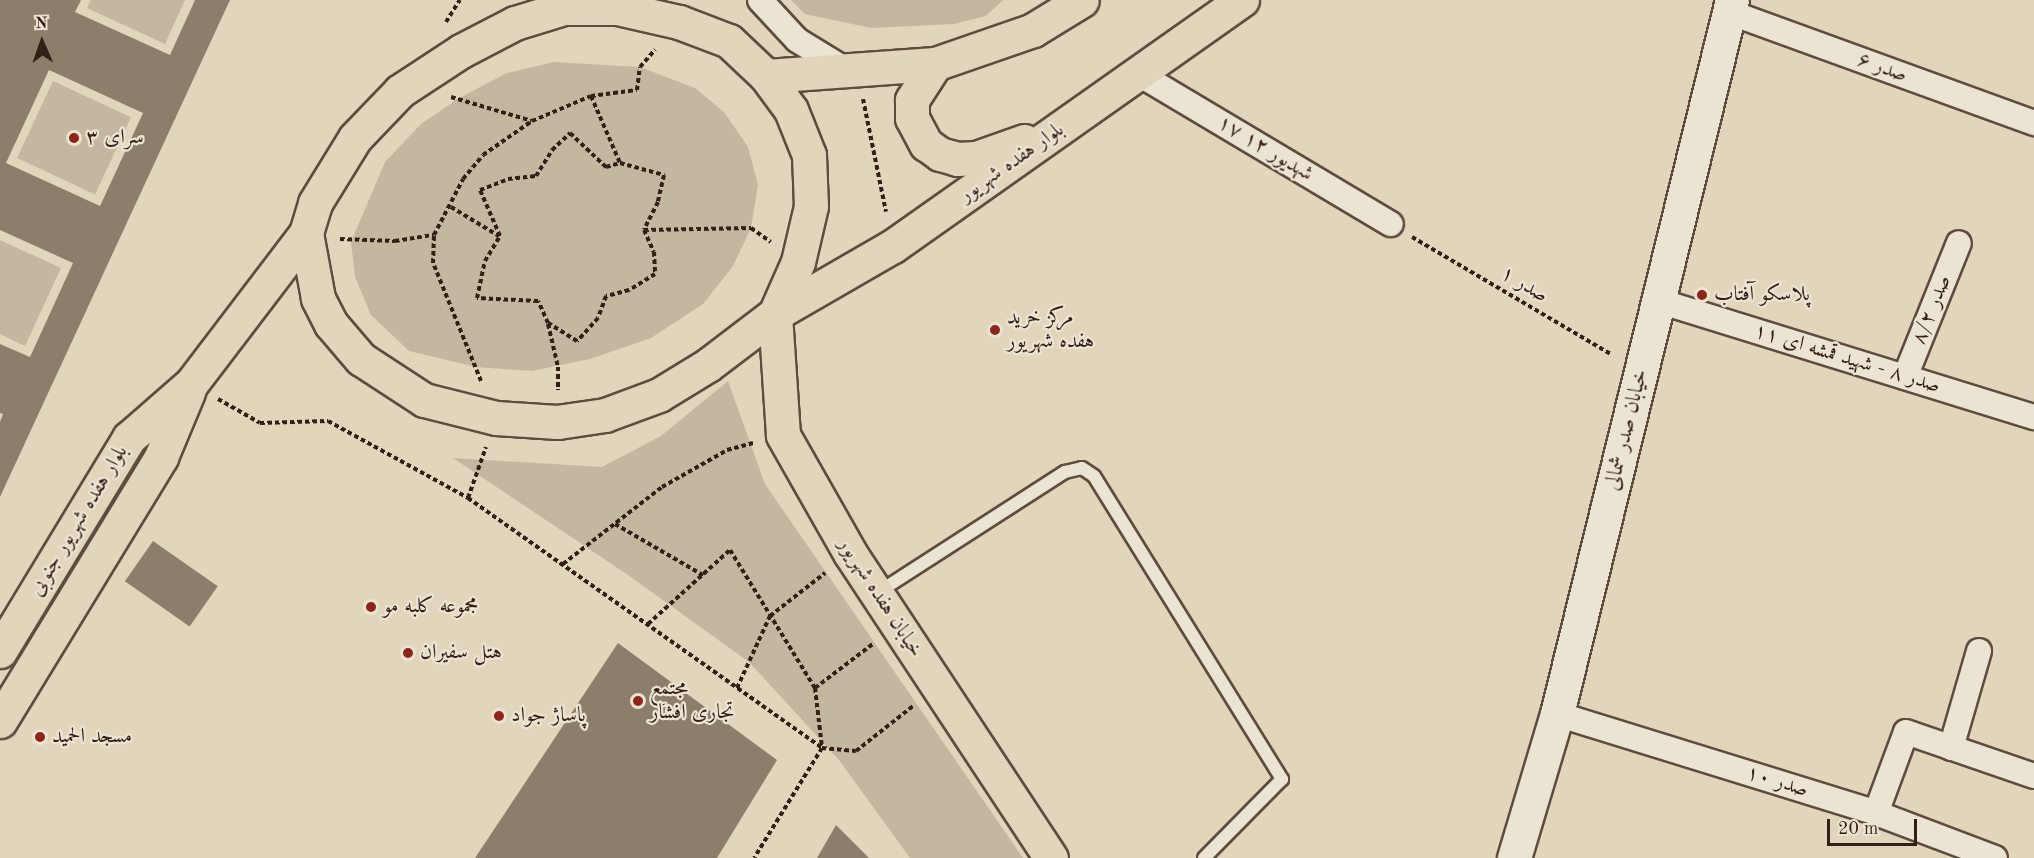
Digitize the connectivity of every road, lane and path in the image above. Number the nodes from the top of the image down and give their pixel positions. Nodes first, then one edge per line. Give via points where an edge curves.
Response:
1 (760, 0) edge
2 (1046, 0) edge
3 (1082, 0) edge
4 (1242, 0) edge
5 (1731, 6) edge
6 (679, 22) junction
7 (1034, 30) junction
8 (935, 64) junction
9 (851, 69) junction
10 (1139, 74) junction
11 (766, 76) junction
12 (591, 96) junction
13 (447, 97) dead end
14 (532, 121) junction
15 (2034, 123) edge
16 (1062, 128) junction
17 (620, 163) junction
18 (451, 207) junction
19 (1391, 224) joint
20 (644, 230) junction
21 (306, 233) junction
22 (434, 235) junction
23 (500, 237) junction
24 (1959, 243) dead end
25 (893, 246) junction
26 (798, 262) junction
27 (1659, 301) junction
28 (775, 314) junction
29 (548, 323) junction
30 (1641, 373) junction
31 (1905, 378) junction
32 (191, 384) junction
33 (2034, 417) edge
34 (496, 418) junction
35 (557, 422) junction
36 (783, 435) junction
37 (468, 498) junction
38 (615, 524) junction
39 (850, 553) junction
40 (563, 564) junction
41 (703, 574) junction
42 (876, 593) junction
43 (770, 616) junction
44 (648, 624) junction
45 (897, 624) junction
46 (0, 651) edge
47 (1979, 651) dead end
48 (939, 686) junction
49 (737, 688) junction
50 (815, 688) junction
51 (1557, 714) junction
52 (0, 721) edge
53 (822, 748) junction
54 (1951, 748) junction
55 (2034, 776) edge
56 (1876, 813) junction
57 (754, 858) edge
58 (1051, 858) edge
59 (1204, 858) edge
60 (1514, 858) edge
61 (1995, 858) edge

1 - 9 street via 797,40
2 - 7 main road
3 - 7 main road
4 - 10 main road, بلوار هفده شهریور
5 - 15 street, صدر ۶
5 - 27 main road, خیابان صدر شمالی
6 - 11 main road via 729,41
6 - 12 path via 640,66 637,90
6 - 21 main road via 617,8 564,8 515,23 461,51 400,91 355,138 315,203
7 - 8 main road
8 - 9 main road
8 - 16 main road via 912,100 912,118 926,144 940,154 957,159 976,158
9 - 11 main road
9 - 25 path
10 - 16 main road, بلوار هفده شهریور
10 - 19 street, ۱۷ شهدیور ۱۲
11 - 26 main road via 791,110 809,155 811,206
12 - 14 path
12 - 17 path
13 - 14 path
14 - 18 path via 483,154 463,179
16 - 25 main road, بلوار هفده شهریور
17 - 20 path via 664,175 658,202
17 - 23 path via 606,167 570,133 552,150 536,176 508,179 480,190
18 - 22 path
18 - 23 path
19 - 30 path, صدر ۱
20 - 26 path via 751,228
20 - 29 path via 654,252 655,274 629,290 606,296 598,318 577,341
21 - 22 path via 351,242
21 - 32 main road, بلوار هفده شهریور جنوبی
21 - 34 main road, بلوار هفده شهریور via 318,298 331,324 361,359 424,400
22 - 34 path via 433,263
23 - 29 path via 485,261 477,298 538,301
24 - 31 street, صدر ۸/۲
25 - 28 main road, بلوار هفده شهریور
26 - 28 main road
27 - 30 main road, خیابان صدر شمالی
27 - 31 street, صدر ۸ - شهید قمشه ای ۱۱
28 - 35 main road, بلوار هفده شهریور via 708,365 659,395 605,415
28 - 36 main road, خیابان هفده شهریور
29 - 35 path via 558,368
30 - 51 main road, خیابان صدر شمالی
31 - 33 street, صدر ۸ - شهید قمشه ای ۱۱
32 - 37 path via 260,423 328,421
32 - 46 main road, بلوار هفده شهریور جنوبی via 129,438
32 - 52 main road via 160,457
34 - 35 main road, بلوار هفده شهریور
34 - 37 path
36 - 38 path via 727,450 662,488
36 - 39 main road, خیابان هفده شهریور
37 - 40 path
38 - 40 path
38 - 41 path
39 - 42 main road, خیابان هفده شهریور
39 - 43 path
40 - 44 path
41 - 43 path via 730,550
41 - 44 path
42 - 45 main road, خیابان هفده شهریور
42 - 59 lane via 1065,472 1082,468 1094,476 1282,779
43 - 49 path
43 - 50 path
44 - 49 path
45 - 48 main road, خیابان هفده شهریور
45 - 50 path
47 - 54 street
48 - 53 path via 856,751
48 - 58 main road, خیابان هفده شهریور
49 - 53 path
50 - 53 path
51 - 56 street, صدر ۱۰
51 - 60 main road, خیابان صدر شمالی
53 - 57 path
54 - 55 street
54 - 56 street via 1906,732
56 - 61 street, صدر ۱۰

